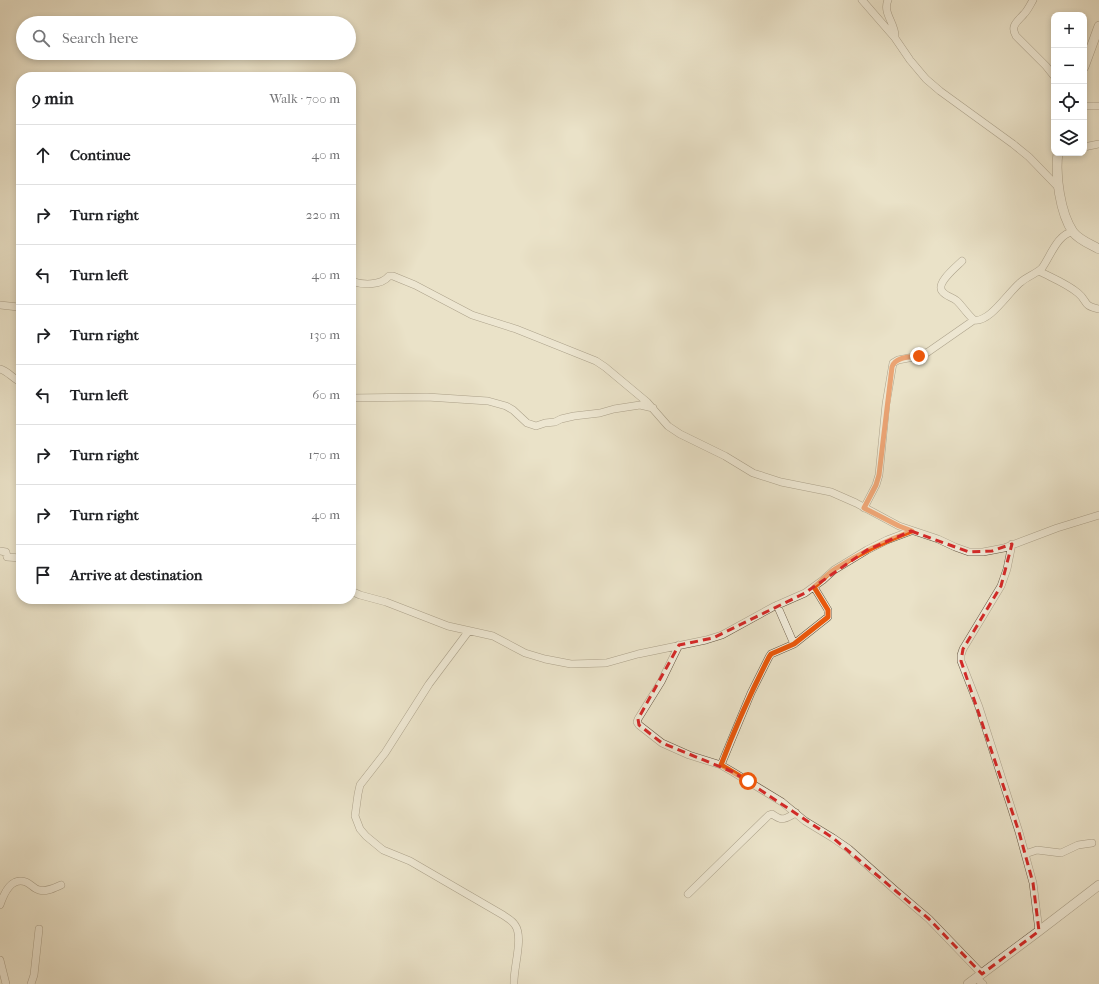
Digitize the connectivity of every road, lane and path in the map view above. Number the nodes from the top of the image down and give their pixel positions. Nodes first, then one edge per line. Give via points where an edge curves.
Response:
1 (862, 0) edge
2 (888, 0) edge
3 (1032, 0) edge
4 (1099, 26) edge
5 (895, 38) junction
6 (1087, 58) edge
7 (1051, 72) edge
8 (1087, 106) edge
9 (1099, 106) edge
10 (1099, 144) edge
11 (1087, 146) edge
12 (1057, 156) edge
13 (1058, 187) junction
14 (1073, 232) junction
15 (1099, 249) edge
16 (962, 261) dead end
17 (1039, 272) junction
18 (356, 282) edge
19 (0, 305) edge
20 (16, 307) edge
21 (1099, 309) edge
22 (974, 320) junction
23 (0, 369) edge
24 (16, 379) edge
25 (356, 398) edge
26 (653, 408) junction
27 (864, 508) junction
28 (1099, 515) edge
29 (912, 531) junction
30 (1012, 544) junction
31 (0, 551) edge
32 (16, 558) edge
33 (814, 587) junction
34 (356, 593) edge
35 (777, 605) junction
36 (468, 632) junction
37 (794, 644) junction
38 (679, 645) junction
39 (721, 765) junction
40 (796, 813) junction
41 (1092, 843) dead end
42 (1026, 854) junction
43 (61, 885) dead end
44 (1099, 885) edge
45 (688, 894) dead end
46 (0, 904) edge
47 (39, 929) dead end
48 (1040, 931) junction
49 (0, 960) edge
50 (980, 978) edge
51 (32, 983) edge
52 (6, 984) edge
53 (514, 984) edge
54 (968, 984) edge

1 - 5 street
2 - 5 street via 886,11 894,26
3 - 7 street via 1013,26 1013,32
4 - 6 street
5 - 13 street via 926,79 1013,144
8 - 9 street
10 - 11 street
12 - 13 street
13 - 14 street
14 - 15 street via 1083,241
14 - 17 street via 1060,240
16 - 22 street via 942,281 940,287
17 - 21 street via 1078,293 1089,307
17 - 22 street via 1020,282 986,317
18 - 26 street via 368,284 384,281 390,276 407,281 464,312 516,329 596,361
19 - 20 street
22 - 27 street via 928,352 893,363 879,475
23 - 24 street
25 - 26 street via 427,397 488,401 506,406 531,426 614,408 640,405
26 - 27 street via 668,426 680,434 753,473 781,482 831,492
27 - 29 street
28 - 30 street
29 - 30 street via 926,534 969,552 992,551
29 - 33 street via 867,550 834,570
30 - 42 street via 1001,586 967,643 961,661 979,707
31 - 32 street via 6,552 7,557
33 - 35 street
33 - 37 street via 828,610 828,617
34 - 36 street
35 - 37 street
35 - 38 street via 718,636
36 - 38 street via 492,636 533,656 578,664 606,663
36 - 53 street via 360,785 355,816 363,833 374,844 503,915 516,925 518,939
37 - 39 street via 769,657
38 - 39 street via 637,722 662,743
39 - 40 street
40 - 45 street via 782,820 772,814 769,815
40 - 50 street via 804,821 849,849 929,919
41 - 42 street via 1078,845 1061,853 1036,850
42 - 48 street
43 - 46 street via 45,891 38,890 27,882 16,882 10,885
44 - 48 street
47 - 51 street
48 - 50 street
49 - 52 street
50 - 54 street

